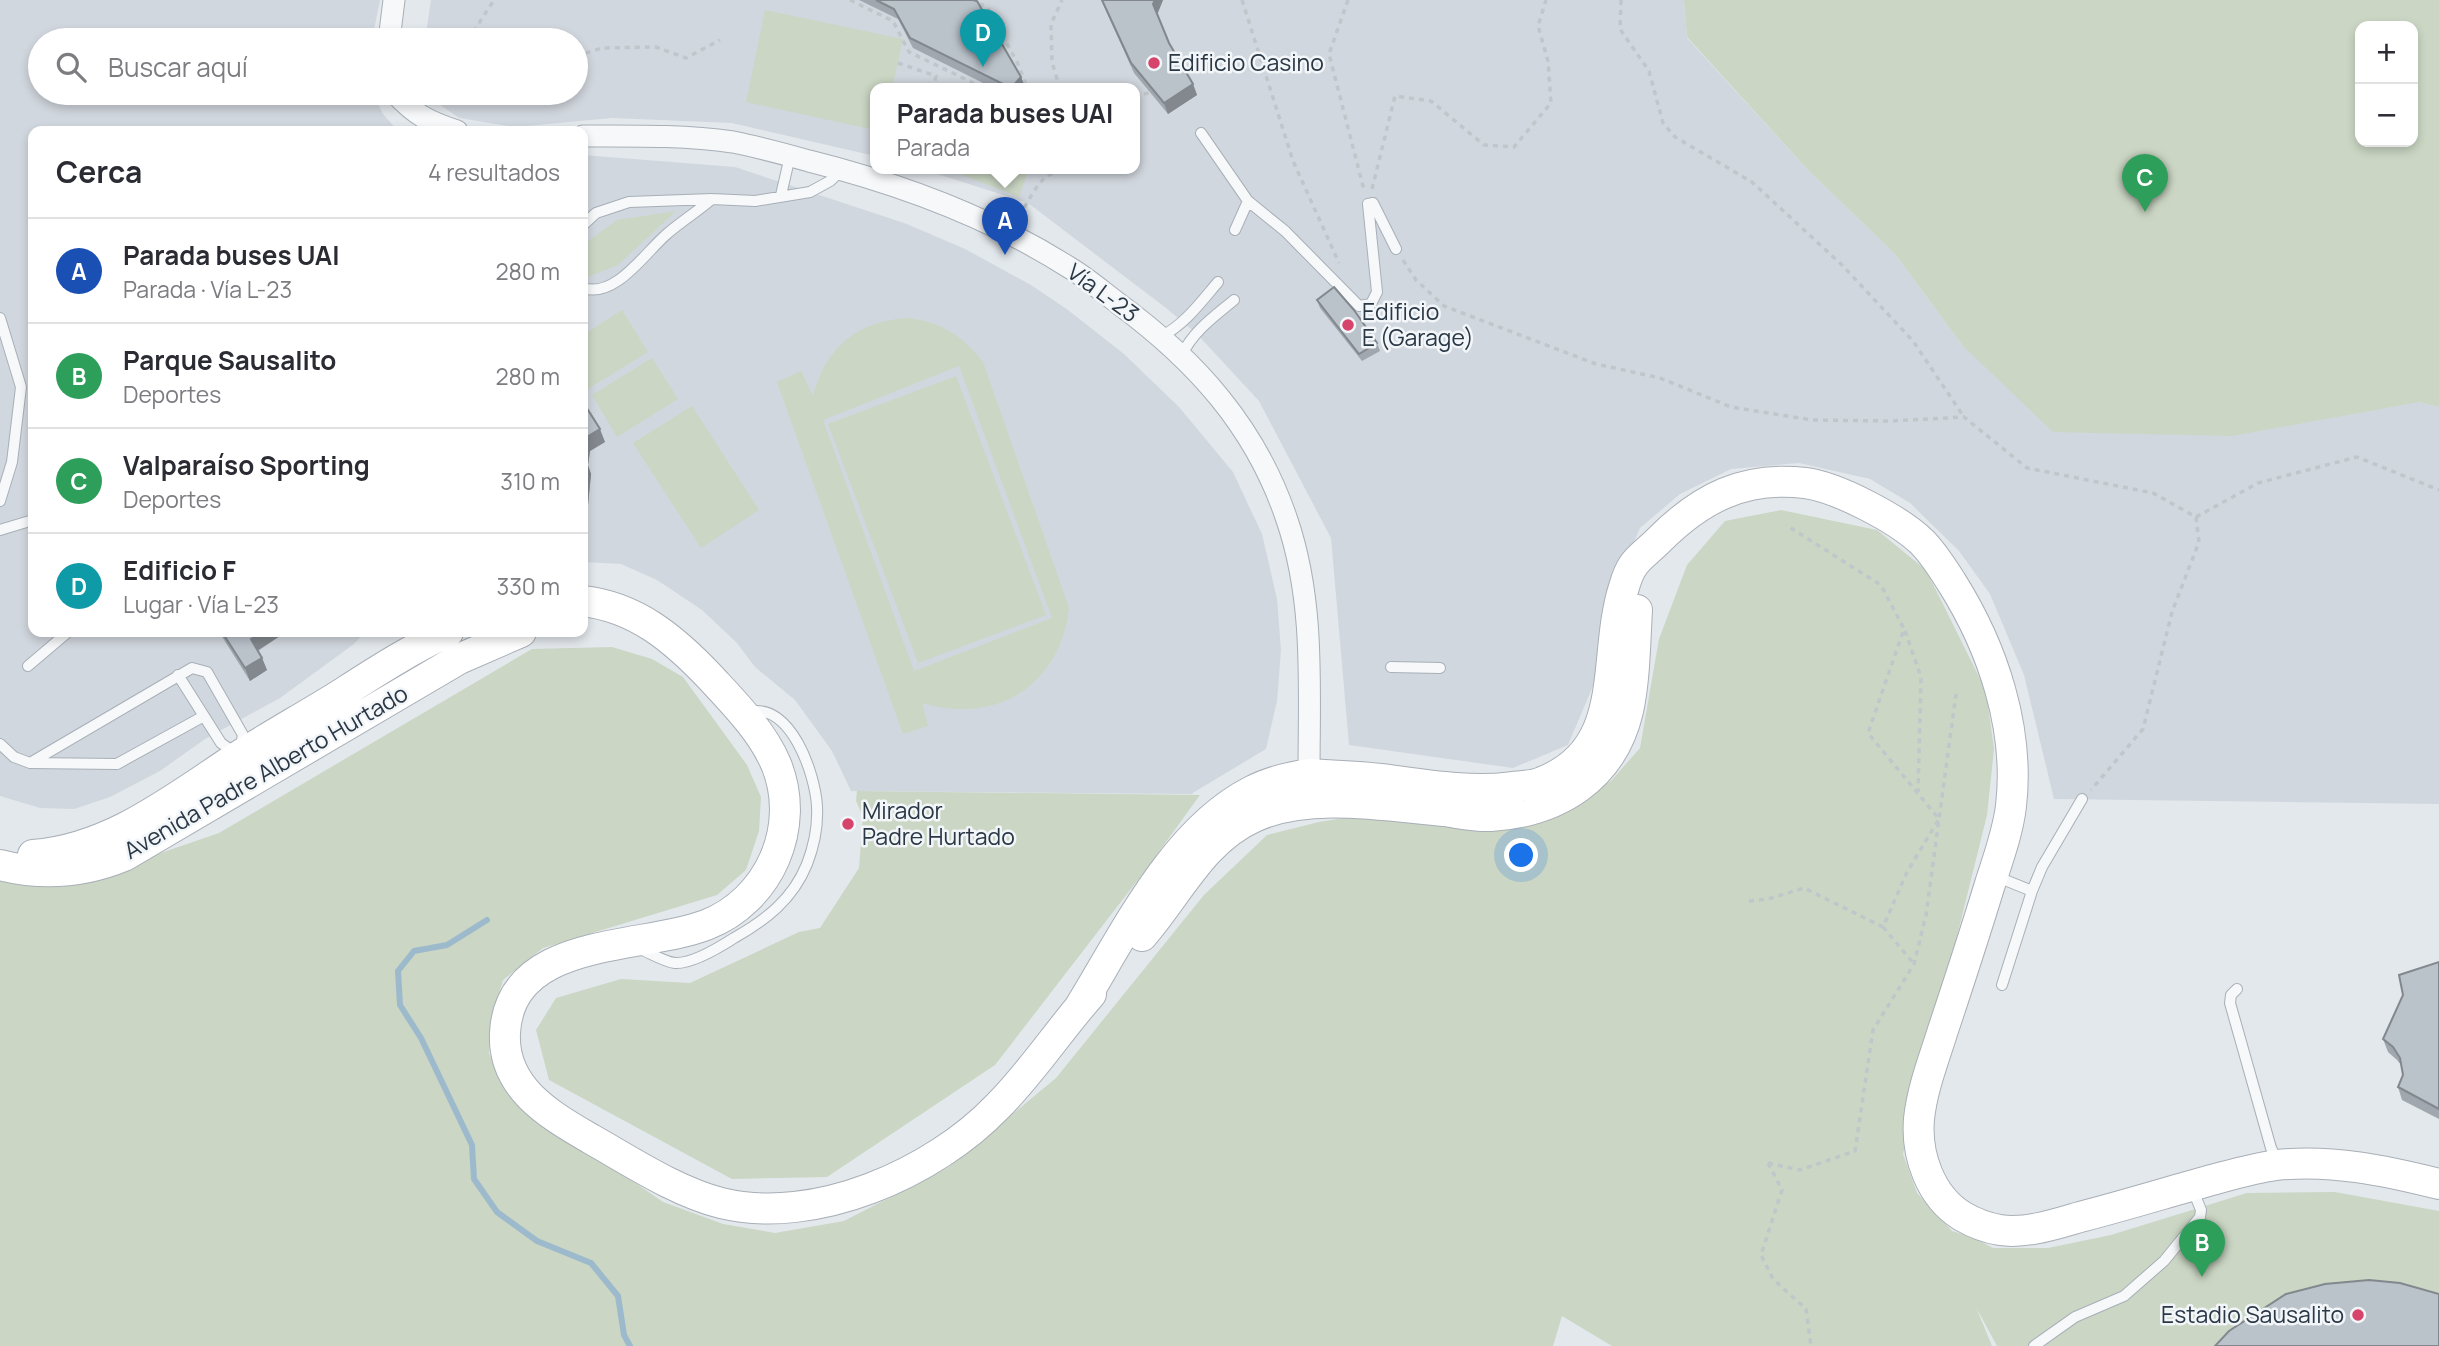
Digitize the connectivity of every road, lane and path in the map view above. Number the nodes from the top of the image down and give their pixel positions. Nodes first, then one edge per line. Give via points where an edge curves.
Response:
1 (394, 0) edge
2 (494, 0) edge
3 (850, 0) edge
4 (970, 0) edge
5 (1062, 0) edge
6 (1241, 0) edge
7 (1348, 0) edge
8 (1546, 0) edge
9 (1621, 0) edge
10 (390, 28) edge
11 (476, 28) edge
12 (720, 40) dead end
13 (588, 52) edge
14 (898, 63) dead end
15 (934, 83) edge
16 (974, 83) edge
17 (1026, 83) edge
18 (1058, 83) edge
19 (1149, 93) edge
20 (1140, 95) edge
21 (406, 105) edge
22 (441, 126) edge
23 (1201, 133) dead end
24 (588, 136) edge
25 (790, 156) junction
26 (844, 170) junction
27 (1049, 174) edge
28 (1046, 175) joint
29 (781, 195) junction
30 (712, 199) junction
31 (1248, 201) junction
32 (1368, 204) junction
33 (588, 220) edge
34 (1235, 230) dead end
35 (1009, 232) junction
36 (1396, 249) joint
37 (1339, 264) dead end
38 (1218, 282) dead end
39 (588, 288) edge
40 (1234, 299) dead end
41 (0, 318) edge
42 (1162, 336) junction
43 (1182, 355) junction
44 (1964, 417) junction
45 (2439, 490) edge
46 (0, 501) edge
47 (2196, 517) junction
48 (28, 522) edge
49 (1787, 525) dead end
50 (0, 530) edge
51 (1657, 542) junction
52 (588, 602) edge
53 (588, 623) edge
54 (1904, 629) junction
55 (62, 637) edge
56 (438, 637) edge
57 (510, 637) edge
58 (669, 639) junction
59 (28, 666) dead end
60 (1391, 667) dead end
61 (1440, 668) dead end
62 (178, 675) junction
63 (1956, 694) dead end
64 (204, 716) junction
65 (0, 744) edge
66 (30, 763) junction
67 (248, 768) junction
68 (1308, 774) junction
69 (1918, 794) junction
70 (2082, 799) joint
71 (1331, 803) junction
72 (1283, 808) junction
73 (1939, 819) junction
74 (0, 853) edge
75 (0, 864) edge
76 (1993, 875) junction
77 (2032, 891) junction
78 (1749, 901) dead end
79 (1883, 927) junction
80 (1914, 964) junction
81 (2002, 985) dead end
82 (2237, 989) dead end
83 (1079, 1008) junction
84 (2279, 1165) junction
85 (2439, 1184) edge
86 (2191, 1186) junction
87 (1811, 1346) edge
88 (2034, 1346) edge

1 - 10 street
2 - 11 path
3 - 16 path via 893,21 909,51
4 - 17 path via 987,7
5 - 18 path via 1051,24 1052,62
6 - 37 path via 1293,161
7 - 32 path via 1329,54
8 - 32 path via 1538,26 1548,61 1551,103 1514,147 1484,145 1431,101 1395,96
9 - 44 path via 1620,29 1649,71 1663,123 1675,136 1752,182 1842,265 1913,341
12 - 13 path via 686,58 656,47
14 - 15 path via 936,76
19 - 20 path
21 - 22 street
23 - 31 lane
24 - 25 street, Vía L-23 via 668,136 734,143
25 - 26 street, Vía L-23
25 - 29 lane
26 - 29 lane via 810,192
26 - 35 street, Vía L-23 via 910,190
27 - 28 path
28 - 35 path
29 - 30 lane via 755,201
30 - 33 lane via 629,202
30 - 39 lane via 611,285
31 - 32 lane via 1285,231 1359,306 1371,304 1377,292
31 - 34 lane
32 - 36 lane via 1373,203
35 - 42 street, Vía L-23 via 1072,269
36 - 44 path via 1416,280 1444,306 1596,364 1660,378 1731,407 1812,420
38 - 42 lane via 1185,320
40 - 43 lane via 1197,331
41 - 46 lane via 21,387 12,462
42 - 43 street, Vía L-23
43 - 68 street, Vía L-23 via 1244,430 1275,488 1296,550 1310,646
44 - 47 path via 2027,468 2152,493
45 - 47 path via 2357,457 2258,483
47 - 70 path via 2199,542 2172,612 2143,729
48 - 50 lane
49 - 54 path via 1881,585
51 - 68 main road via 1634,561 1622,590 1605,715 1594,739 1569,766 1539,783 1487,790
51 - 71 main road via 1637,610 1628,711 1602,767 1579,788 1544,807 1490,816
51 - 76 main road via 1704,503 1762,482 1801,483 1842,493 1919,539 1939,561 1973,622 2010,728 2014,759 2011,811
52 - 58 main road via 637,616
53 - 58 main road via 631,627
54 - 69 path via 1921,677
54 - 69 path via 1868,733
55 - 59 lane
56 - 67 main road, Avenida Padre Alberto Hurtado via 403,654
57 - 67 main road, Avenida Padre Alberto Hurtado
58 - 83 main road via 743,713 769,749 785,799 778,851 751,895 723,917 690,930 583,951 543,968 521,989 510,1009 505,1046 513,1075 529,1097 572,1128 687,1191 720,1203 781,1208 845,1197 930,1160 998,1106
60 - 61 lane
62 - 64 lane
62 - 66 lane
62 - 67 lane via 192,668 207,672 243,735
63 - 73 path
64 - 66 lane via 117,764
64 - 67 lane via 221,743
65 - 66 lane
67 - 74 main road, Avenida Padre Alberto Hurtado via 90,844 41,855
67 - 75 main road, Avenida Padre Alberto Hurtado via 156,839 107,863 53,872
68 - 71 street via 1315,791
68 - 72 street, Vía L-23 via 1306,788
68 - 83 main road via 1252,791 1182,847
69 - 73 path
70 - 77 lane
71 - 72 main road
72 - 83 main road via 1255,816 1211,846 1159,916
73 - 79 path
73 - 80 path via 1926,915
76 - 77 lane
76 - 86 main road via 1919,1118 1926,1171 1940,1197 1976,1224 2004,1231 2042,1227
77 - 81 lane
78 - 79 path via 1804,888
79 - 80 path
80 - 87 path via 1873,1030 1855,1151 1800,1170 1768,1163 1782,1190 1761,1255 1773,1279 1806,1309
82 - 84 lane via 2230,1003
84 - 85 main road via 2376,1170
84 - 86 main road
86 - 88 lane via 2200,1217 2164,1261 2124,1296 2075,1317

